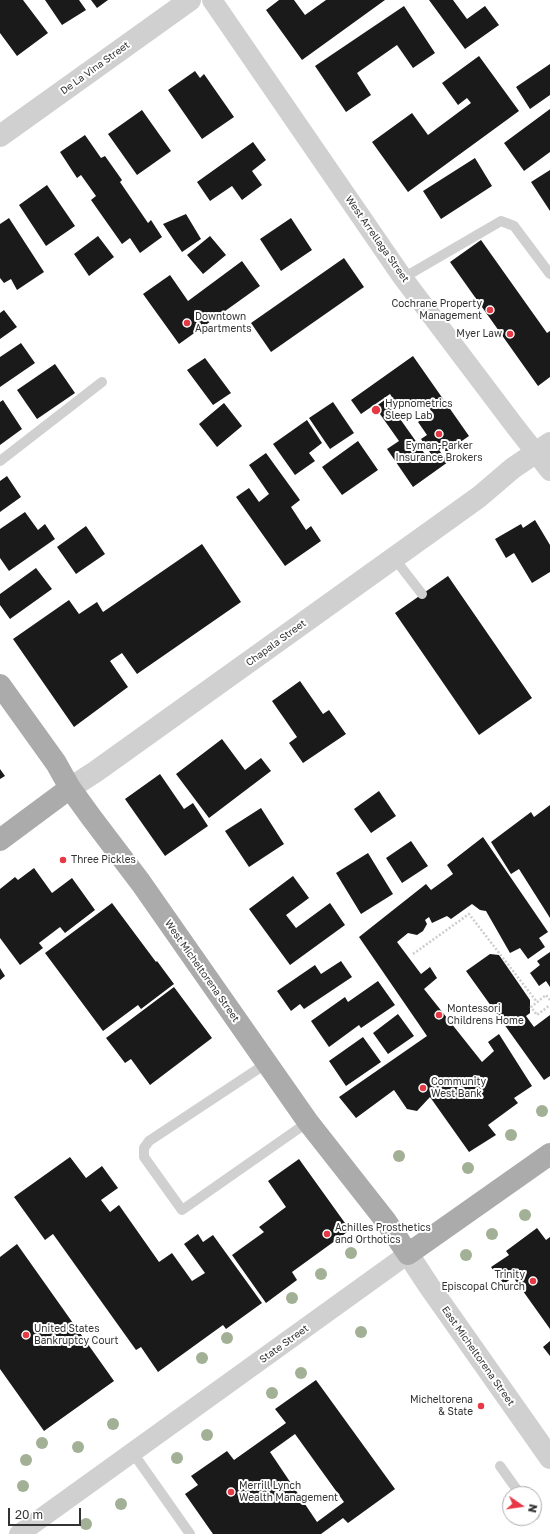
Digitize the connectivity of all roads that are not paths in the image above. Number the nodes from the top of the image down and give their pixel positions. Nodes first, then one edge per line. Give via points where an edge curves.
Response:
1 (190, 0) edge
2 (212, 0) edge
3 (0, 136) edge
4 (550, 274) edge
5 (403, 278) junction
6 (102, 382) dead end
7 (543, 448) edge
8 (0, 461) edge
9 (550, 471) edge
10 (394, 558) junction
11 (422, 594) dead end
12 (0, 685) edge
13 (70, 788) junction
14 (0, 840) edge
15 (268, 1063) junction
16 (308, 1122) junction
17 (550, 1154) edge
18 (408, 1254) junction
19 (133, 1453) junction
20 (550, 1458) edge
21 (500, 1466) dead end
22 (514, 1486) edge
23 (19, 1534) edge
24 (190, 1534) edge

1 - 3 street, De La Vina Street
2 - 5 street, West Arrellaga Street
4 - 5 lane via 514,226 502,221
5 - 7 street, West Arrellaga Street
6 - 8 lane
7 - 9 street, West Arrellaga Street
7 - 10 street, Chapala Street
10 - 11 lane
10 - 13 street, Chapala Street
12 - 13 main road, West Micheltorena Street via 56,763
13 - 14 main road, Chapala Street
13 - 15 main road, West Micheltorena Street via 141,883
15 - 16 main road, West Micheltorena Street
15 - 16 lane via 149,1141 144,1148 144,1157 182,1210
16 - 18 main road, West Micheltorena Street via 385,1220
17 - 18 main road, State Street
18 - 19 street, State Street
18 - 20 street, East Micheltorena Street
19 - 23 street, State Street
19 - 24 lane
21 - 22 lane

